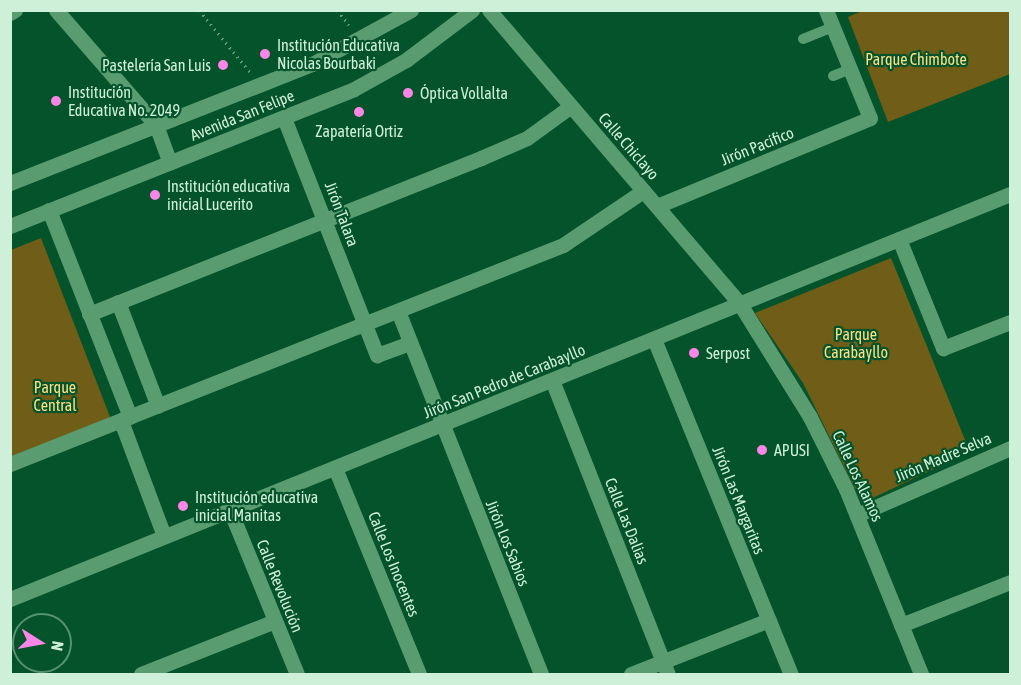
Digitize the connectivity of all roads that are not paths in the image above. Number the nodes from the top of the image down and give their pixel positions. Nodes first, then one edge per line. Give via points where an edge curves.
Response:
1 (15, 10) edge
2 (56, 10) edge
3 (411, 10) edge
4 (472, 10) edge
5 (489, 10) edge
6 (826, 10) edge
7 (10, 13) edge
8 (833, 27) junction
9 (803, 39) dead end
10 (850, 69) junction
11 (833, 76) dead end
12 (571, 106) junction
13 (284, 117) junction
14 (156, 125) junction
15 (170, 163) junction
16 (10, 183) edge
17 (643, 190) junction
18 (1011, 194) edge
19 (657, 206) junction
20 (49, 210) junction
21 (326, 222) junction
22 (10, 226) edge
23 (899, 239) junction
24 (118, 302) junction
25 (740, 304) junction
26 (398, 311) junction
27 (89, 314) junction
28 (1011, 322) edge
29 (365, 324) junction
30 (654, 339) junction
31 (410, 343) junction
32 (552, 380) junction
33 (158, 406) junction
34 (125, 419) junction
35 (442, 426) junction
36 (1011, 448) edge
37 (10, 464) edge
38 (335, 468) junction
39 (230, 510) junction
40 (857, 515) junction
41 (164, 536) junction
42 (1011, 582) edge
43 (10, 598) edge
44 (769, 620) junction
45 (275, 621) junction
46 (901, 625) junction
47 (666, 668) edge
48 (141, 675) edge
49 (297, 675) edge
50 (419, 675) edge
51 (541, 675) edge
52 (631, 675) edge
53 (791, 675) edge
54 (921, 675) edge

1 - 7 street
2 - 14 street
3 - 14 street, Avenida San Felipe via 337,52
4 - 13 street, Avenida San Felipe via 406,60
5 - 12 street, Calle Chiclayo
6 - 8 street
8 - 9 lane
8 - 10 street
10 - 11 lane
10 - 19 street, Jirón Pacífico via 870,118
12 - 17 street, Calle Chiclayo
12 - 21 street via 527,138
13 - 15 street, Avenida San Felipe
13 - 21 street, Jirón Talara
14 - 15 street
14 - 16 street, Avenida San Felipe
15 - 20 street, Avenida San Felipe
17 - 19 street, Calle Chiclayo
17 - 26 street via 563,245
18 - 23 street, Jirón San Pedro de Carabayllo
19 - 25 street, Calle Chiclayo
20 - 22 street, Avenida San Felipe
20 - 27 street
21 - 24 street
21 - 29 street, Jirón Talara
23 - 25 street, Jirón San Pedro de Carabayllo
23 - 28 street via 943,348
24 - 27 street
24 - 33 street
25 - 30 street, Jirón San Pedro de Carabayllo
25 - 40 street, Calle Los Alamos via 810,417
26 - 29 street
26 - 31 street, Jirón Los Sabios
27 - 34 street
29 - 31 street, Jirón Talara via 377,355
29 - 33 street
30 - 32 street, Jirón San Pedro de Carabayllo
30 - 44 street, Jirón Las Margaritas
31 - 35 street, Jirón Los Sabios
32 - 35 street, Jirón San Pedro de Carabayllo
32 - 47 street, Calle Las Dalias
33 - 34 street
34 - 37 street
34 - 41 street
35 - 38 street, Jirón San Pedro de Carabayllo
35 - 51 street, Jirón Los Sabios
36 - 40 street, Jirón Madre Selva
38 - 39 street, Jirón San Pedro de Carabayllo
38 - 50 street, Calle Los Inocentes
39 - 41 street, Jirón San Pedro de Carabayllo
39 - 45 street, Calle Revolución
40 - 46 street, Calle Los Alamos
41 - 43 street, Jirón San Pedro de Carabayllo
42 - 46 street
44 - 47 street
44 - 53 street, Jirón Las Margaritas
45 - 48 street
45 - 49 street, Calle Revolución
46 - 54 street, Calle Los Alamos
47 - 52 street

